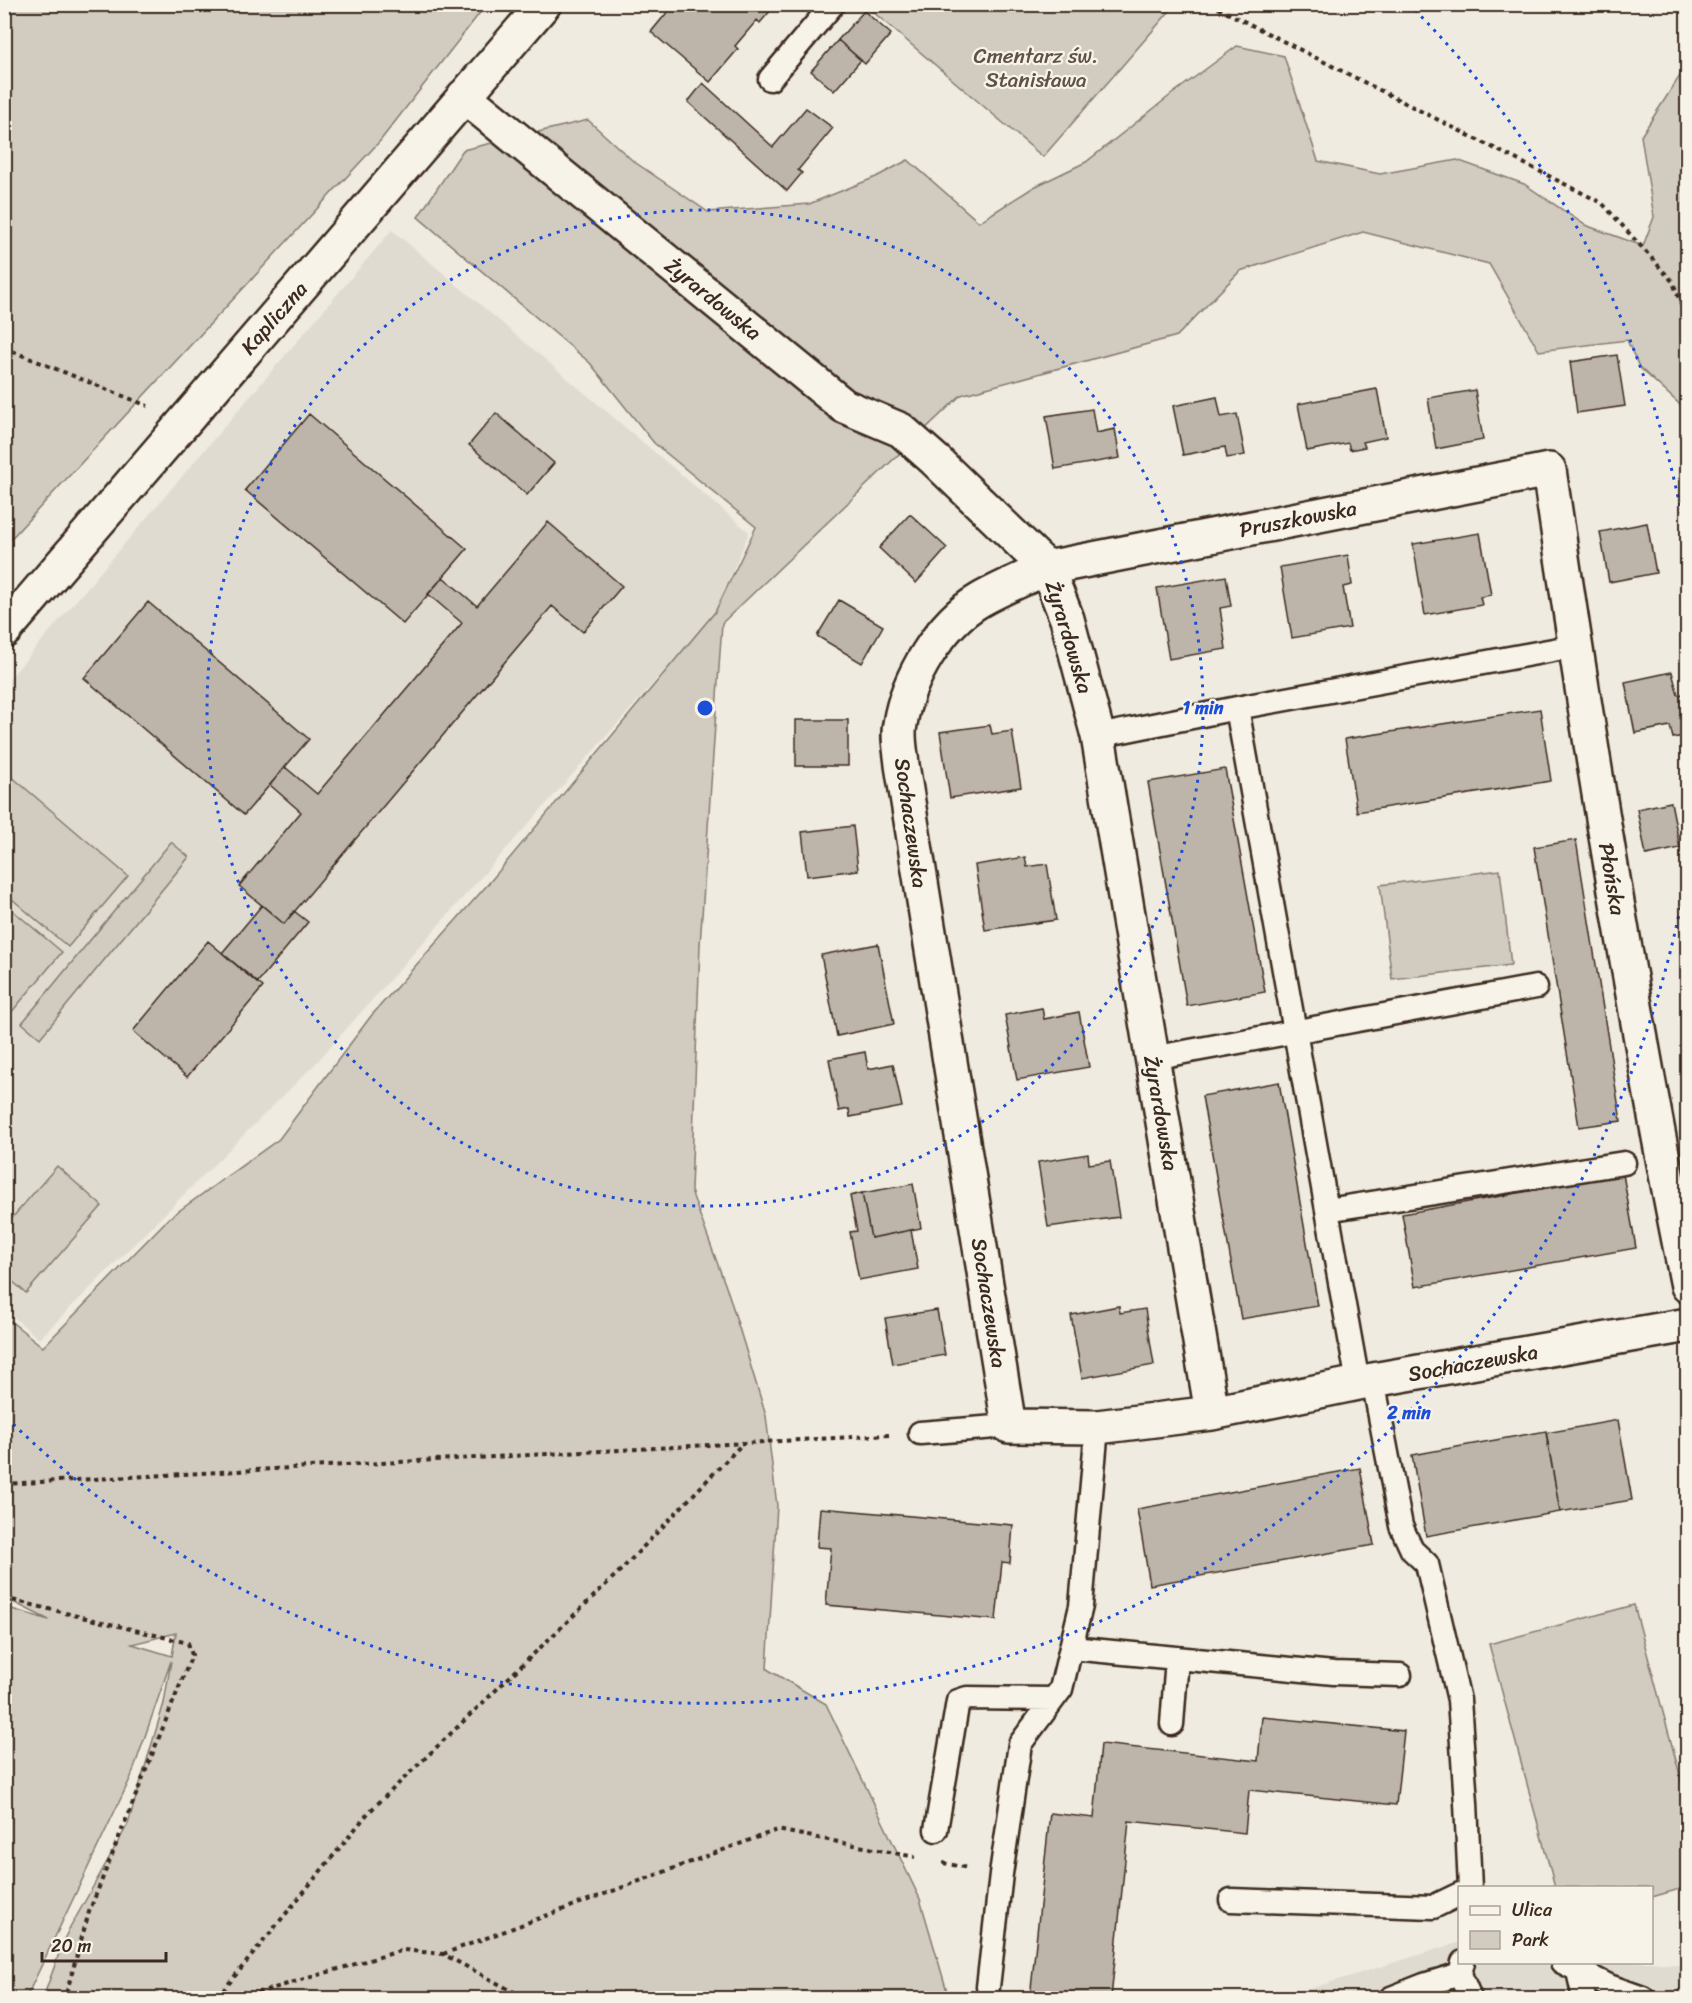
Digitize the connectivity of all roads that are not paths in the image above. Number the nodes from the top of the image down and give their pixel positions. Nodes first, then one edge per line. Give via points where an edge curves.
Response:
1 (544, 4) edge
2 (833, 4) edge
3 (770, 79) dead end
4 (464, 96) junction
5 (1549, 470) joint
6 (1047, 568) junction
7 (4, 631) edge
8 (1575, 646) junction
9 (1237, 708) junction
10 (1098, 736) junction
11 (1536, 987) dead end
12 (1294, 1031) junction
13 (1152, 1058) junction
14 (1624, 1163) dead end
15 (1327, 1210) junction
16 (1688, 1286) edge
17 (1688, 1325) edge
18 (1366, 1382) junction
19 (1212, 1413) junction
20 (1009, 1426) junction
21 (1097, 1427) junction
22 (920, 1433) road end
23 (1071, 1648) junction
24 (1177, 1658) junction
25 (1400, 1675) dead end
26 (1053, 1699) junction
27 (1172, 1724) dead end
28 (936, 1830) dead end
29 (1470, 1886) edge
30 (1458, 1895) edge
31 (1231, 1900) dead end
32 (1570, 1967) edge
33 (1461, 1968) edge
34 (988, 1987) dead end
35 (1391, 1998) edge
36 (1470, 1998) edge
37 (1584, 1998) edge
38 (1643, 1998) edge

1 - 4 street, Kapliczna
2 - 3 lane
4 - 6 street, Żyrardowska via 844,406 902,430
4 - 7 street, Kapliczna
5 - 6 street, Pruszkowska
5 - 8 street, Płońska
6 - 10 street, Żyrardowska via 1067,619
6 - 20 street, Sochaczewska via 978,601 943,631 918,670 899,726 907,806
8 - 9 lane
8 - 16 street, Płońska via 1655,1125
9 - 10 lane
9 - 12 lane
10 - 13 street, Żyrardowska
11 - 12 lane
12 - 13 lane
12 - 15 lane
13 - 19 street, Żyrardowska
14 - 15 lane
15 - 18 lane
17 - 18 street, Sochaczewska
18 - 19 street, Sochaczewska
18 - 29 lane via 1401,1526 1412,1550 1427,1564 1459,1700
19 - 21 street, Sochaczewska
20 - 21 street, Sochaczewska
20 - 22 lane
21 - 23 lane via 1081,1606
23 - 24 lane
23 - 26 lane via 1061,1689
24 - 25 lane via 1334,1673
24 - 27 lane
26 - 28 lane via 958,1701
26 - 34 lane via 1020,1744
30 - 31 lane via 1433,1906
32 - 37 lane
32 - 38 lane
33 - 35 lane
33 - 36 lane

